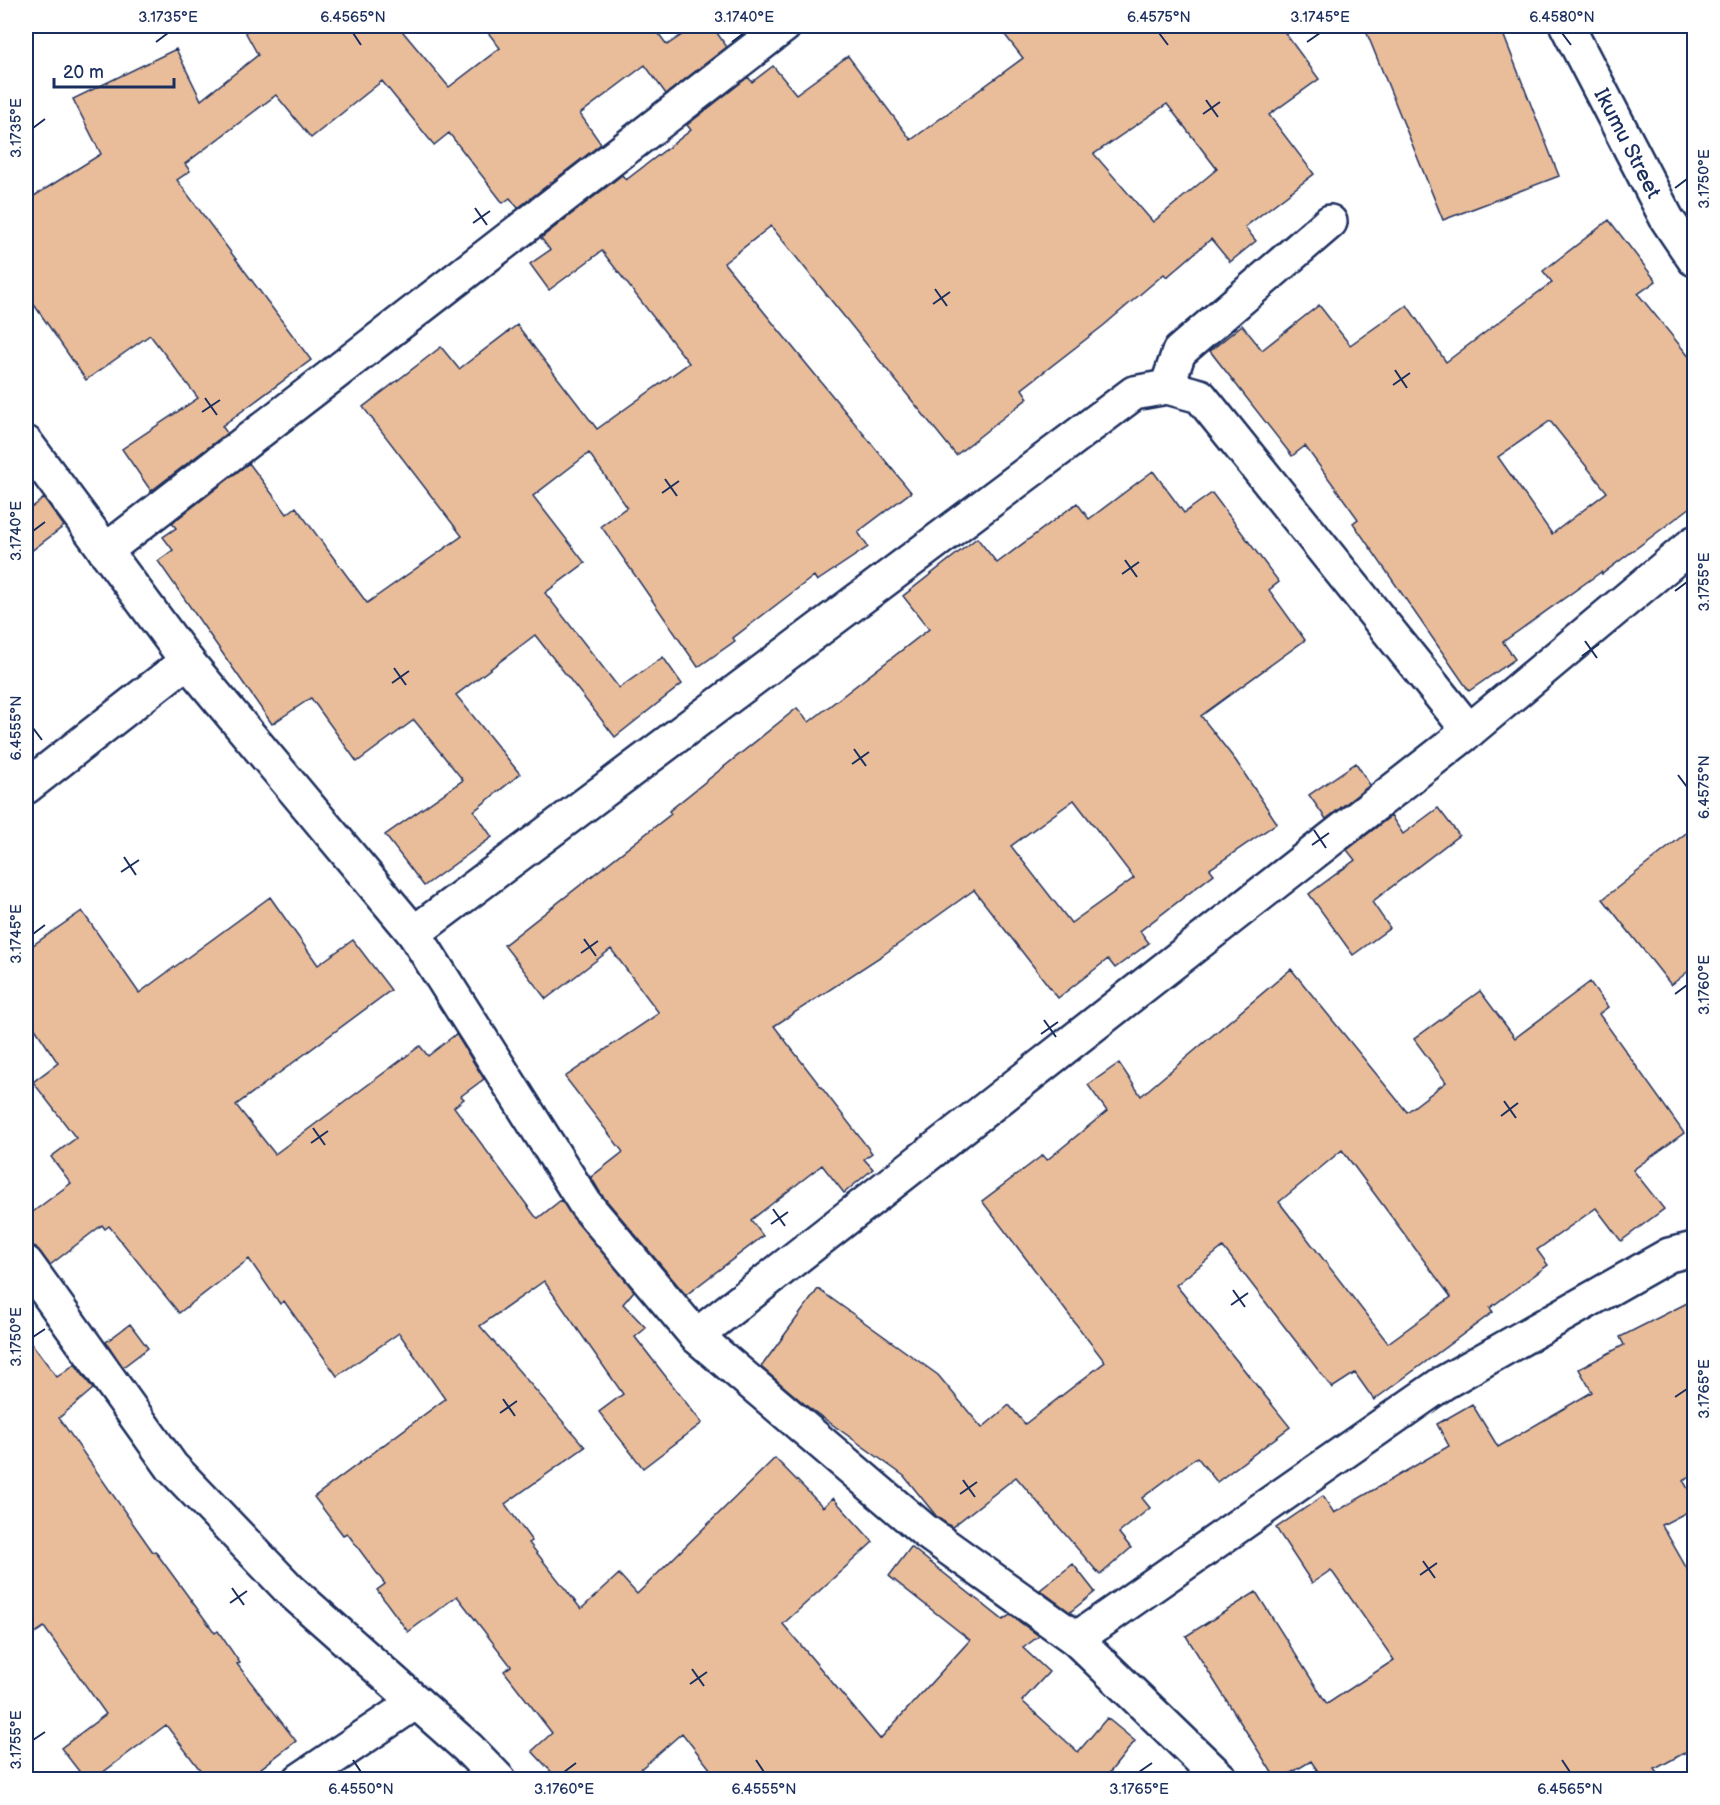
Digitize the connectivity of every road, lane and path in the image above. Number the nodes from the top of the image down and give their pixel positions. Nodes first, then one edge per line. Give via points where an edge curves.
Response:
1 (784, 26) edge
2 (1567, 26) edge
3 (1330, 222) dead end
4 (1695, 259) edge
5 (1167, 387) junction
6 (26, 443) edge
7 (1695, 543) edge
8 (105, 551) junction
9 (187, 661) junction
10 (1469, 731) junction
11 (26, 787) edge
12 (414, 933) junction
13 (1695, 1249) edge
14 (26, 1263) edge
15 (696, 1336) junction
16 (1076, 1639) junction
17 (416, 1702) junction
18 (1218, 1778) edge
19 (300, 1779) edge
20 (499, 1779) edge

1 - 8 street
2 - 4 street, Ikumu Street via 1667,219
3 - 5 street via 1179,352
5 - 10 street via 1200,396
5 - 12 street via 1134,393
6 - 8 street
7 - 10 street
8 - 9 street
9 - 11 street
9 - 12 street
10 - 15 street
12 - 15 street via 586,1205
13 - 16 street via 1669,1255 1443,1383
14 - 17 street via 172,1467 290,1590
15 - 16 street via 925,1531
16 - 18 street
17 - 19 street
17 - 20 street

